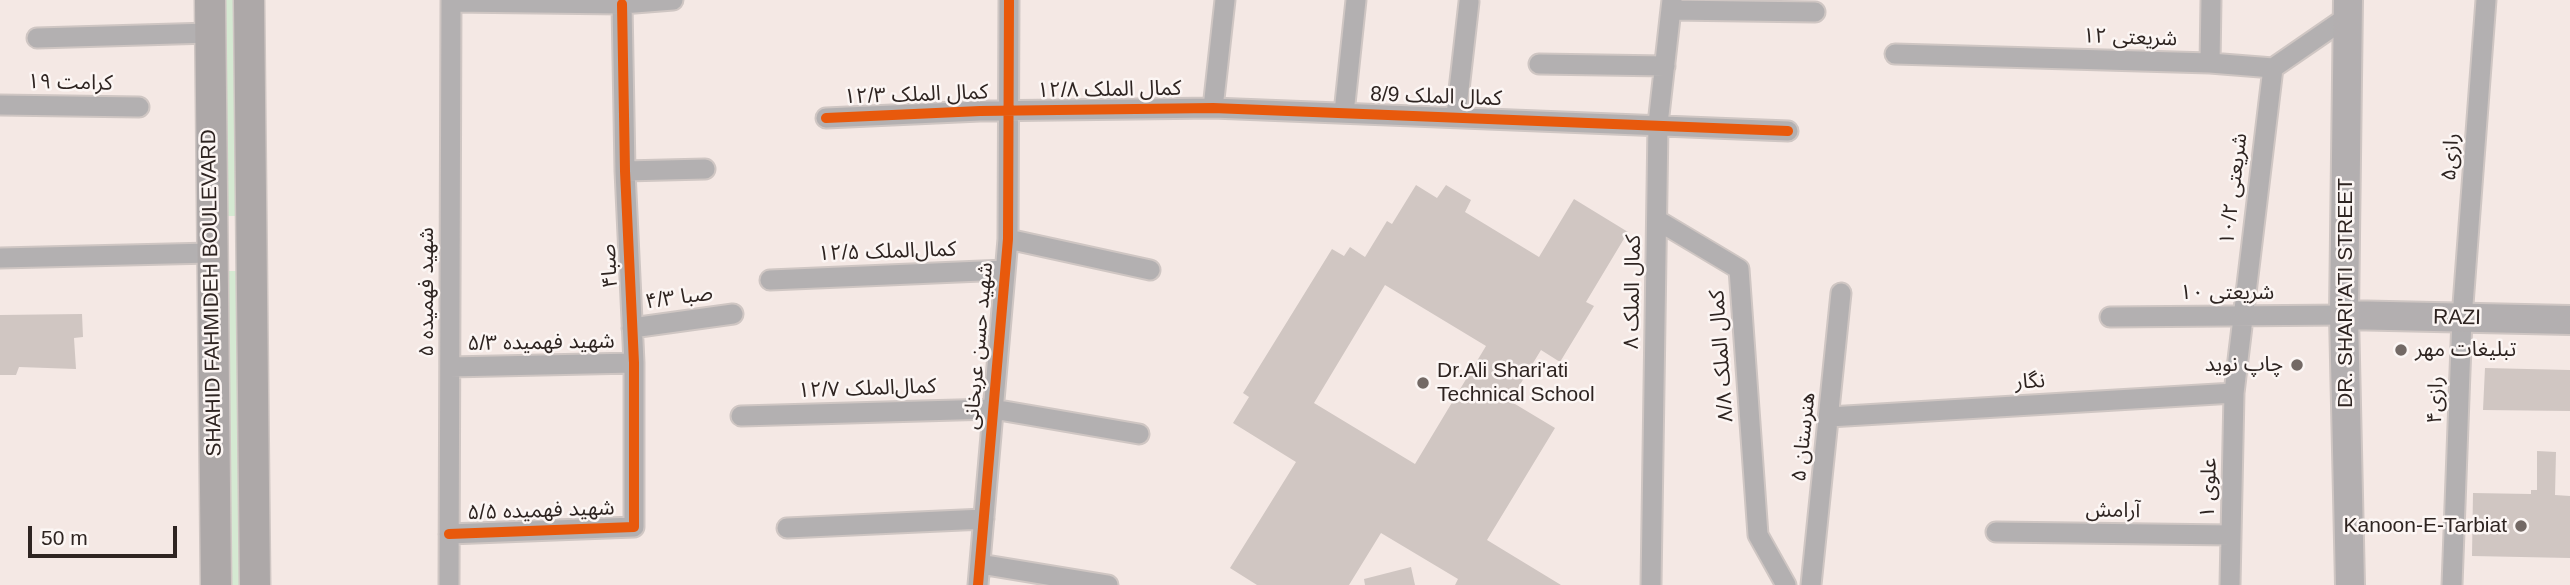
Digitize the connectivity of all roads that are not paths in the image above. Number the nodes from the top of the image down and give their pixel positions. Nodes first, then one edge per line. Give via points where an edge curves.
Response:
1 (210, 0) edge
2 (249, 0) edge
3 (664, 0) edge
4 (1009, 0) edge
5 (1225, 0) edge
6 (1356, 0) edge
7 (2211, 0) edge
8 (2486, 0) edge
9 (451, 1) edge
10 (1469, 2) dead end
11 (622, 4) junction
12 (1671, 5) edge
13 (2348, 9) edge
14 (1815, 12) dead end
15 (210, 33) junction
16 (37, 38) dead end
17 (1895, 54) dead end
18 (2210, 63) junction
19 (1539, 64) dead end
20 (1665, 66) junction
21 (2273, 68) junction
22 (0, 105) edge
23 (139, 107) dead end
24 (1213, 108) junction
25 (1007, 111) junction
26 (1344, 113) junction
27 (1456, 117) junction
28 (826, 118) dead end
29 (1658, 124) junction
30 (1788, 131) dead end
31 (705, 169) dead end
32 (625, 171) junction
33 (1657, 220) junction
34 (1008, 239) junction
35 (211, 253) junction
36 (0, 258) edge
37 (1005, 270) junction
38 (1150, 270) dead end
39 (770, 280) dead end
40 (1841, 293) dead end
41 (733, 314) dead end
42 (2344, 315) junction
43 (2241, 316) junction
44 (2110, 317) dead end
45 (2462, 318) junction
46 (2570, 320) edge
47 (632, 328) junction
48 (634, 363) junction
49 (450, 367) junction
50 (2234, 393) junction
51 (993, 409) junction
52 (741, 415) dead end
53 (1829, 417) junction
54 (1139, 434) dead end
55 (984, 519) junction
56 (634, 527) joint
57 (787, 528) dead end
58 (1996, 532) dead end
59 (449, 534) junction
60 (2230, 535) junction
61 (980, 564) junction
62 (216, 585) edge
63 (255, 585) edge
64 (449, 585) edge
65 (978, 585) edge
66 (1108, 585) edge
67 (1651, 585) edge
68 (1786, 585) edge
69 (1811, 585) edge
70 (2230, 585) edge
71 (2350, 585) edge
72 (2452, 585) edge

1 - 15 main road, SHAHID FAHMIDEH BOULEVARD
2 - 63 main road, SHAHID FAHMIDEH BOULEVARD
3 - 11 street
4 - 25 street, شهید حسن عربخانی
5 - 24 street
6 - 26 street
7 - 18 street
8 - 45 street, رازی۵
9 - 11 street
9 - 49 street, شهید فهمیده ۵
10 - 27 street
11 - 32 street, صبا۴
12 - 14 street
12 - 20 street, کمال الملک ۸
13 - 21 street
13 - 42 main road, DR. SHARI'ATI STREET
15 - 16 street
15 - 35 main road, SHAHID FAHMIDEH BOULEVARD
17 - 18 street, شریعتی ۱۲
18 - 21 street, شریعتی ۱۲
19 - 20 street
20 - 29 street, کمال الملک ۸
21 - 43 street, شریعتی ۱۰/۲
22 - 23 street, کرامت ۱۹
24 - 25 street, کمال الملک ۱۲/۸
24 - 26 street, کمال الملک 8/9
25 - 28 street, کمال الملک ۱۲/۳
25 - 34 street, شهید حسن عربخانی
26 - 27 street, کمال الملک 8/9
27 - 29 street, کمال الملک 8/9
29 - 30 street, کمال الملک 8/9
29 - 33 street, کمال الملک ۸
31 - 32 street
32 - 47 street, صبا۴
33 - 67 street, کمال الملک ۸
33 - 68 street, کمال الملک ۸/۸ via 1739,269 1759,535
34 - 37 street, شهید حسن عربخانی
34 - 38 street
35 - 36 street
35 - 62 main road, SHAHID FAHMIDEH BOULEVARD
37 - 39 street, کمال‌الملک ۱۲/۵
37 - 51 street, شهید حسن عربخانی
40 - 53 street, هنرستان ۵
41 - 47 street, صبا ۴/۳
42 - 43 street, شریعتی ۱۰
42 - 45 main road, RAZI
42 - 71 main road, DR. SHARI'ATI STREET
43 - 44 street, شریعتی ۱۰
43 - 50 street, شریعتی ۱۰/۲
45 - 46 main road, RAZI
45 - 72 street, رازی۴
47 - 48 street, صبا۴
48 - 49 street, شهید فهمیده ۵/۳
48 - 56 street, صبا۴
49 - 59 street, شهید فهمیده ۵
50 - 53 street, نگار
50 - 60 street, علوی ۱
51 - 52 street, کمال‌الملک ۱۲/۷
51 - 54 street, کمال‌الملک ۱۲/۷
51 - 55 street, شهید حسن عربخانی
53 - 69 street, هنرستان ۵
55 - 57 street
55 - 61 street, شهید حسن عربخانی
56 - 59 street, شهید فهمیده ۵/۵
58 - 60 street, آرامش
59 - 64 street, شهید فهمیده ۵
60 - 70 street, علوی ۱
61 - 65 street, شهید حسن عربخانی
61 - 66 street

